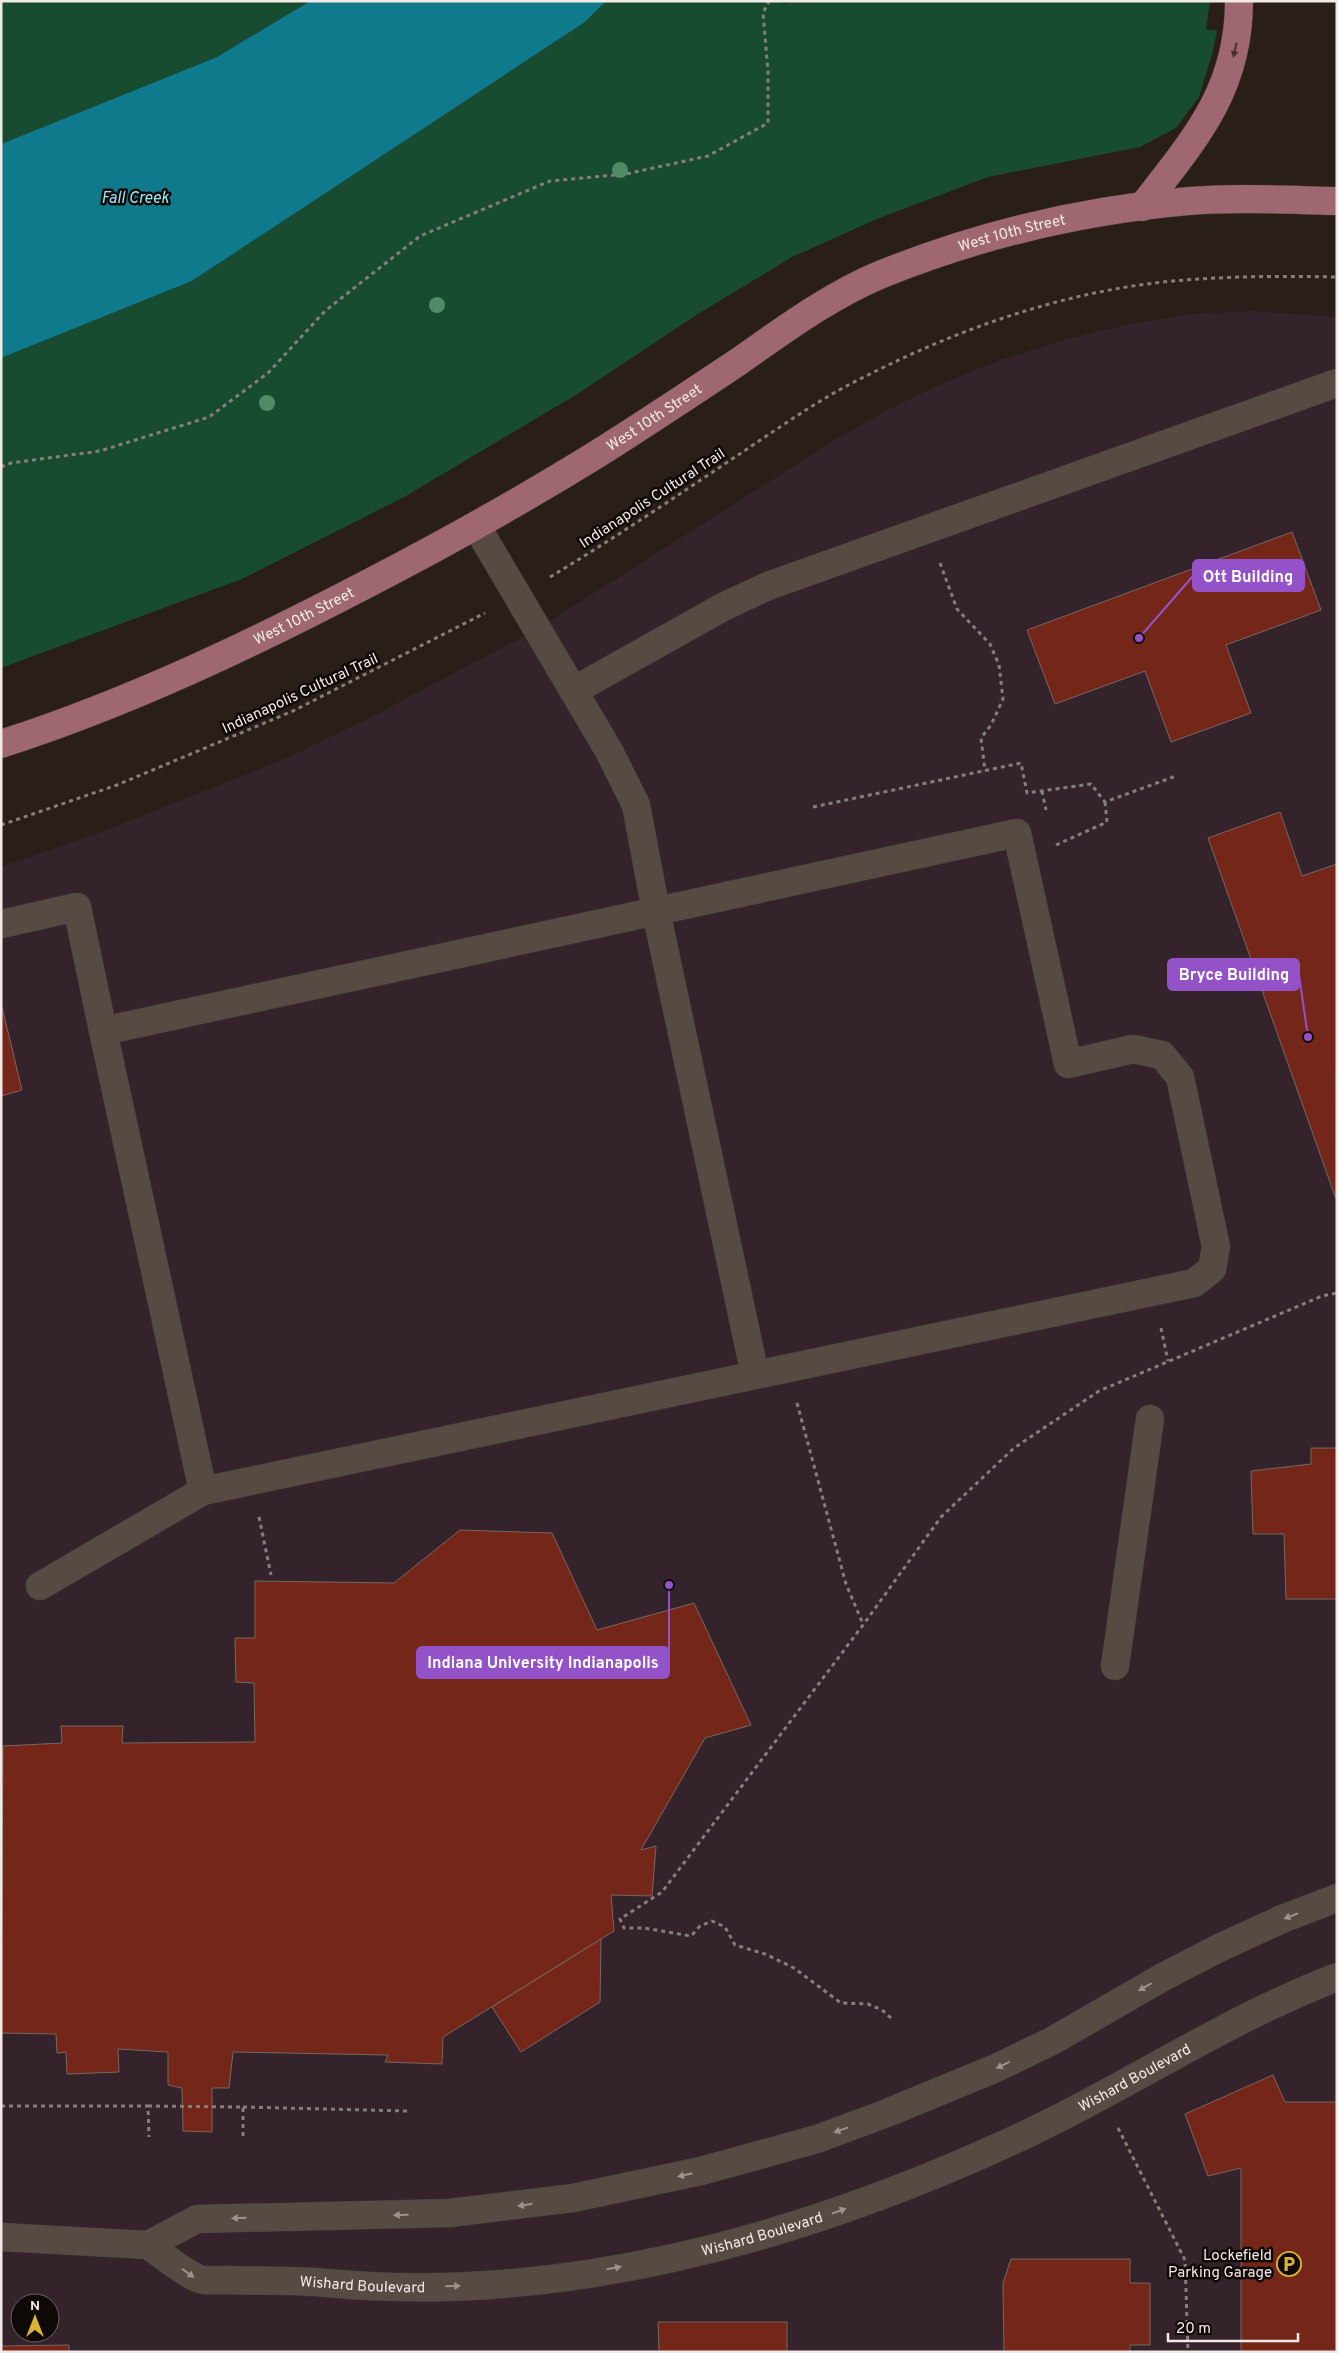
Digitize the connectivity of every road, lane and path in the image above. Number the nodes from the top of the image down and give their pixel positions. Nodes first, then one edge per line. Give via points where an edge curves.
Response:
1 (769, 1) edge
2 (1239, 1) edge
3 (1337, 201) edge
4 (1142, 207) junction
5 (1337, 277) edge
6 (1337, 383) edge
7 (1, 467) edge
8 (477, 527) junction
9 (939, 560) dead end
10 (518, 596) junction
11 (574, 691) junction
12 (1, 744) edge
13 (984, 771) junction
14 (1176, 776) dead end
15 (1042, 791) junction
16 (1104, 802) junction
17 (813, 808) dead end
18 (1048, 818) dead end
19 (1, 825) edge
20 (1052, 836) dead end
21 (656, 911) junction
22 (1, 924) edge
23 (104, 1031) junction
24 (1337, 1293) edge
25 (755, 1375) junction
26 (796, 1400) dead end
27 (1150, 1419) dead end
28 (203, 1491) junction
29 (40, 1586) dead end
30 (863, 1625) junction
31 (1114, 1666) dead end
32 (1337, 1898) edge
33 (1337, 1977) edge
34 (891, 2018) dead end
35 (1, 2106) edge
36 (148, 2106) junction
37 (243, 2107) junction
38 (407, 2111) dead end
39 (1117, 2125) dead end
40 (149, 2137) dead end
41 (244, 2138) dead end
42 (1, 2237) edge
43 (148, 2244) junction
44 (1188, 2352) edge

1 - 7 path via 764,13 768,124 708,156 626,174 550,181 420,236 325,311 268,373 209,417 100,451
2 -> 4 main road via 1236,45 1217,102 1193,142
3 - 4 main road, West 10th Street via 1223,200
4 - 8 main road, West 10th Street via 1051,223 962,246 857,285 830,299 605,450
5 - 10 path, Indianapolis Cultural Trail via 1230,277 1133,286 1052,304 975,327 840,390 598,548
6 - 11 street via 768,586 714,611
8 - 10 street
8 - 12 main road, West 10th Street via 251,644 107,705
9 - 13 path via 957,610 990,644 999,665 1003,700 981,738
10 - 11 street
10 - 19 path, Indianapolis Cultural Trail via 293,711 117,785
11 - 21 street via 636,805
13 - 15 path via 1021,763 1027,793
13 - 17 path
14 - 16 path
15 - 16 path via 1091,784
15 - 18 path
16 - 20 path via 1107,822 1054,846
21 - 23 street
21 - 25 street
21 - 25 street via 1017,833 1068,1064 1133,1049 1162,1055 1180,1077 1216,1247 1212,1269 1194,1283
22 - 23 street via 77,907
23 - 28 street
24 - 30 path via 1313,1300 1099,1391 1014,1448 941,1517
25 - 28 street
26 - 30 path via 846,1584
27 - 31 street
28 - 29 street
30 - 34 path via 662,1892 620,1919 624,1928 691,1936 700,1926 712,1921 725,1927 734,1945 765,1954 794,1968 841,2003 868,2004
32 -> 43 street via 1217,1949 1052,2041 996,2068 887,2114 764,2154 627,2188 516,2206 406,2215 197,2219
43 -> 33 street, Wishard Boulevard via 197,2279 374,2288 528,2281 674,2256 784,2229 862,2204 1003,2145 1283,1998
35 - 36 path
36 - 37 path
36 - 40 path
37 - 38 path
37 - 41 path
39 - 44 path via 1185,2260
42 - 43 street

